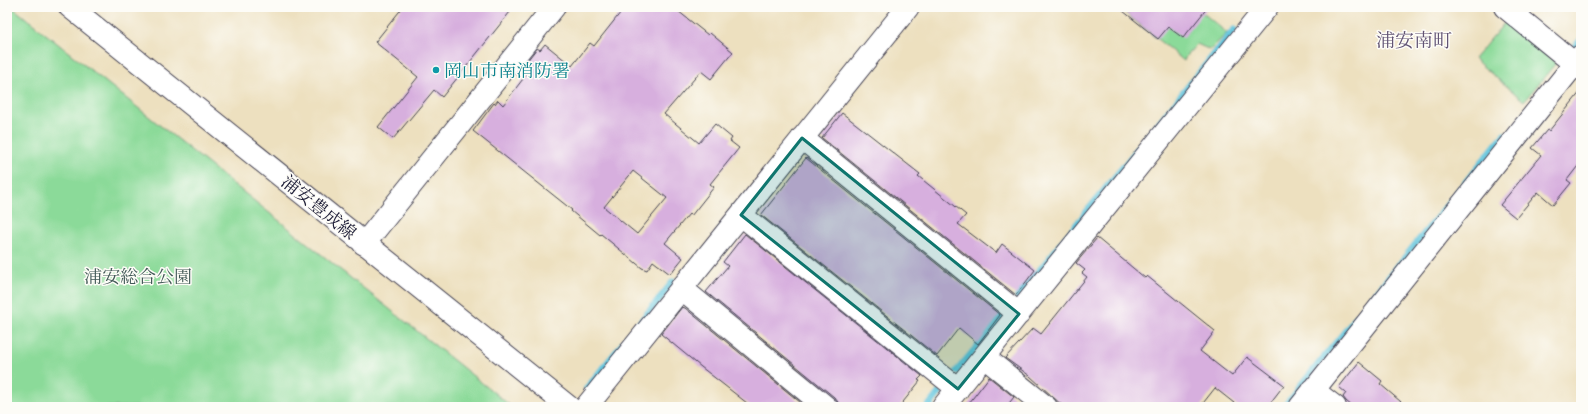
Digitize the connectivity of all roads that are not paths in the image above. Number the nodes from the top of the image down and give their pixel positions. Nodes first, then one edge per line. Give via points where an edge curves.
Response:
1 (70, 7) edge
2 (554, 7) edge
3 (908, 7) edge
4 (1267, 7) edge
5 (1505, 7) edge
6 (1579, 63) edge
7 (802, 138) junction
8 (741, 215) junction
9 (364, 244) junction
10 (681, 288) junction
11 (1019, 314) junction
12 (984, 357) junction
13 (958, 389) junction
14 (1313, 390) junction
15 (569, 407) edge
16 (586, 407) edge
17 (826, 407) edge
18 (943, 407) edge
19 (1046, 407) edge
20 (1300, 407) edge
21 (1335, 407) edge

1 - 9 street, 浦安豊成線
2 - 9 street
3 - 7 street
4 - 11 street
5 - 6 street
6 - 14 street
7 - 8 street
7 - 11 street
8 - 10 street
8 - 13 street
9 - 15 street, 浦安豊成線
10 - 16 street
10 - 17 street
11 - 12 street
12 - 13 street
12 - 19 street
13 - 18 street
14 - 20 street
14 - 21 street

